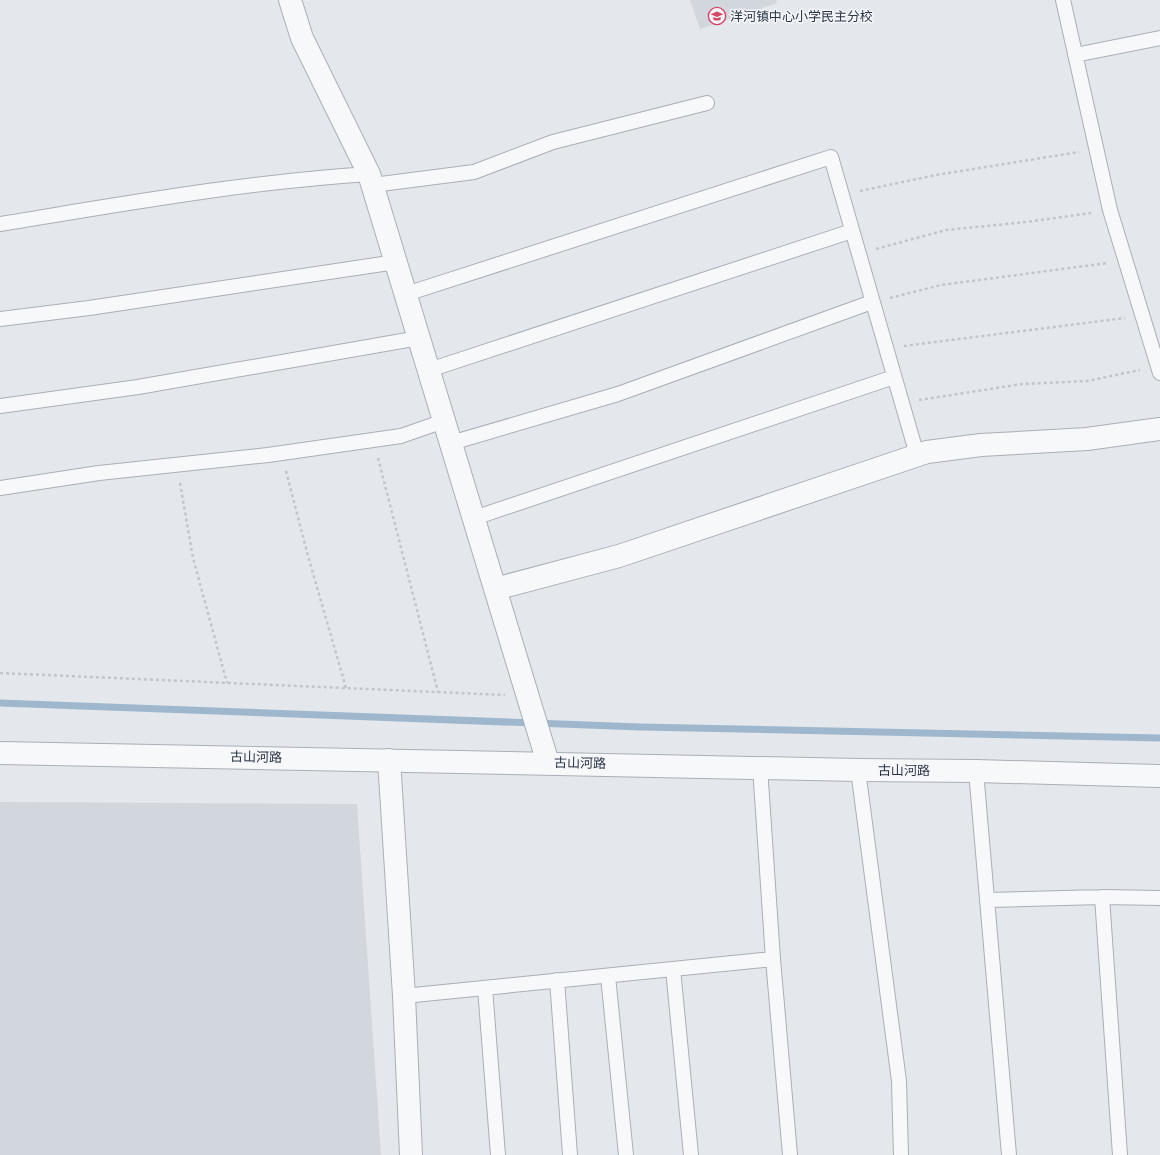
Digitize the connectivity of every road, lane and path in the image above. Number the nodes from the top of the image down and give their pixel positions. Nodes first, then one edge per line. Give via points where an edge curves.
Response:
1 (290, 0) edge
2 (1063, 0) edge
3 (1160, 38) edge
4 (1075, 55) junction
5 (707, 103) dead end
6 (1096, 149) junction
7 (371, 179) junction
8 (842, 195) junction
9 (1110, 210) junction
10 (0, 224) edge
11 (852, 231) junction
12 (858, 254) junction
13 (1125, 260) junction
14 (396, 262) junction
15 (406, 294) junction
16 (872, 302) junction
17 (1142, 315) junction
18 (0, 319) edge
19 (419, 338) junction
20 (886, 349) junction
21 (429, 370) junction
22 (1159, 370) edge
23 (894, 377) junction
24 (901, 402) junction
25 (0, 406) edge
26 (444, 421) junction
27 (1160, 429) edge
28 (373, 440) junction
29 (451, 443) junction
30 (282, 453) junction
31 (916, 455) junction
32 (176, 465) junction
33 (0, 488) edge
34 (474, 518) junction
35 (495, 589) junction
36 (0, 673) edge
37 (227, 683) junction
38 (346, 688) junction
39 (438, 692) junction
40 (533, 715) junction
41 (0, 753) edge
42 (389, 760) junction
43 (548, 763) junction
44 (760, 767) junction
45 (858, 770) junction
46 (976, 770) junction
47 (1160, 776) edge
48 (1102, 897) junction
49 (1160, 898) edge
50 (988, 900) junction
51 (772, 959) junction
52 (673, 969) junction
53 (608, 976) junction
54 (557, 980) junction
55 (485, 988) junction
56 (404, 996) junction
57 (411, 1155) edge
58 (498, 1155) edge
59 (570, 1155) edge
60 (626, 1155) edge
61 (691, 1155) edge
62 (790, 1155) edge
63 (901, 1155) edge
64 (1009, 1155) edge
65 (1120, 1155) edge

1 - 7 street via 302,38
2 - 4 lane
3 - 4 lane
4 - 6 lane
5 - 7 lane via 553,142 474,172
6 - 8 path via 936,175
6 - 9 lane
7 - 10 lane via 311,178 175,196
7 - 14 street
8 - 11 lane
8 - 15 lane via 831,157
9 - 12 path via 946,230
9 - 13 lane
11 - 12 lane
11 - 21 lane
12 - 16 lane
13 - 16 path via 941,285
13 - 17 lane
14 - 15 street
14 - 18 lane
15 - 19 street
16 - 20 lane
16 - 29 lane via 618,394
17 - 20 path
17 - 22 lane
19 - 21 street
19 - 25 lane via 138,387
20 - 23 lane
21 - 26 street
22 - 24 path via 1087,381 1022,384
23 - 24 lane
23 - 34 lane
24 - 31 lane
26 - 28 lane via 401,436
26 - 29 street
27 - 31 street via 1087,439 981,445
28 - 30 lane
28 - 39 path
29 - 34 street
30 - 32 lane
30 - 38 path
31 - 35 street via 619,556
32 - 33 lane via 99,473
32 - 37 path via 193,558
34 - 35 street
35 - 40 street
36 - 37 path
37 - 38 path
38 - 39 path
39 - 40 path
40 - 43 street
41 - 42 street, 古山河路
42 - 43 street, 古山河路
42 - 56 street
43 - 44 street, 古山河路
44 - 45 street, 古山河路
44 - 51 lane
45 - 46 street, 古山河路
45 - 63 lane via 899,1081
46 - 47 street, 古山河路
46 - 50 lane
48 - 49 lane
48 - 50 lane
48 - 65 lane
50 - 64 lane
51 - 52 lane
51 - 62 lane
52 - 53 lane
52 - 61 lane
53 - 54 lane
53 - 60 lane
54 - 55 lane
54 - 59 lane
55 - 56 lane
55 - 58 lane
56 - 57 street

